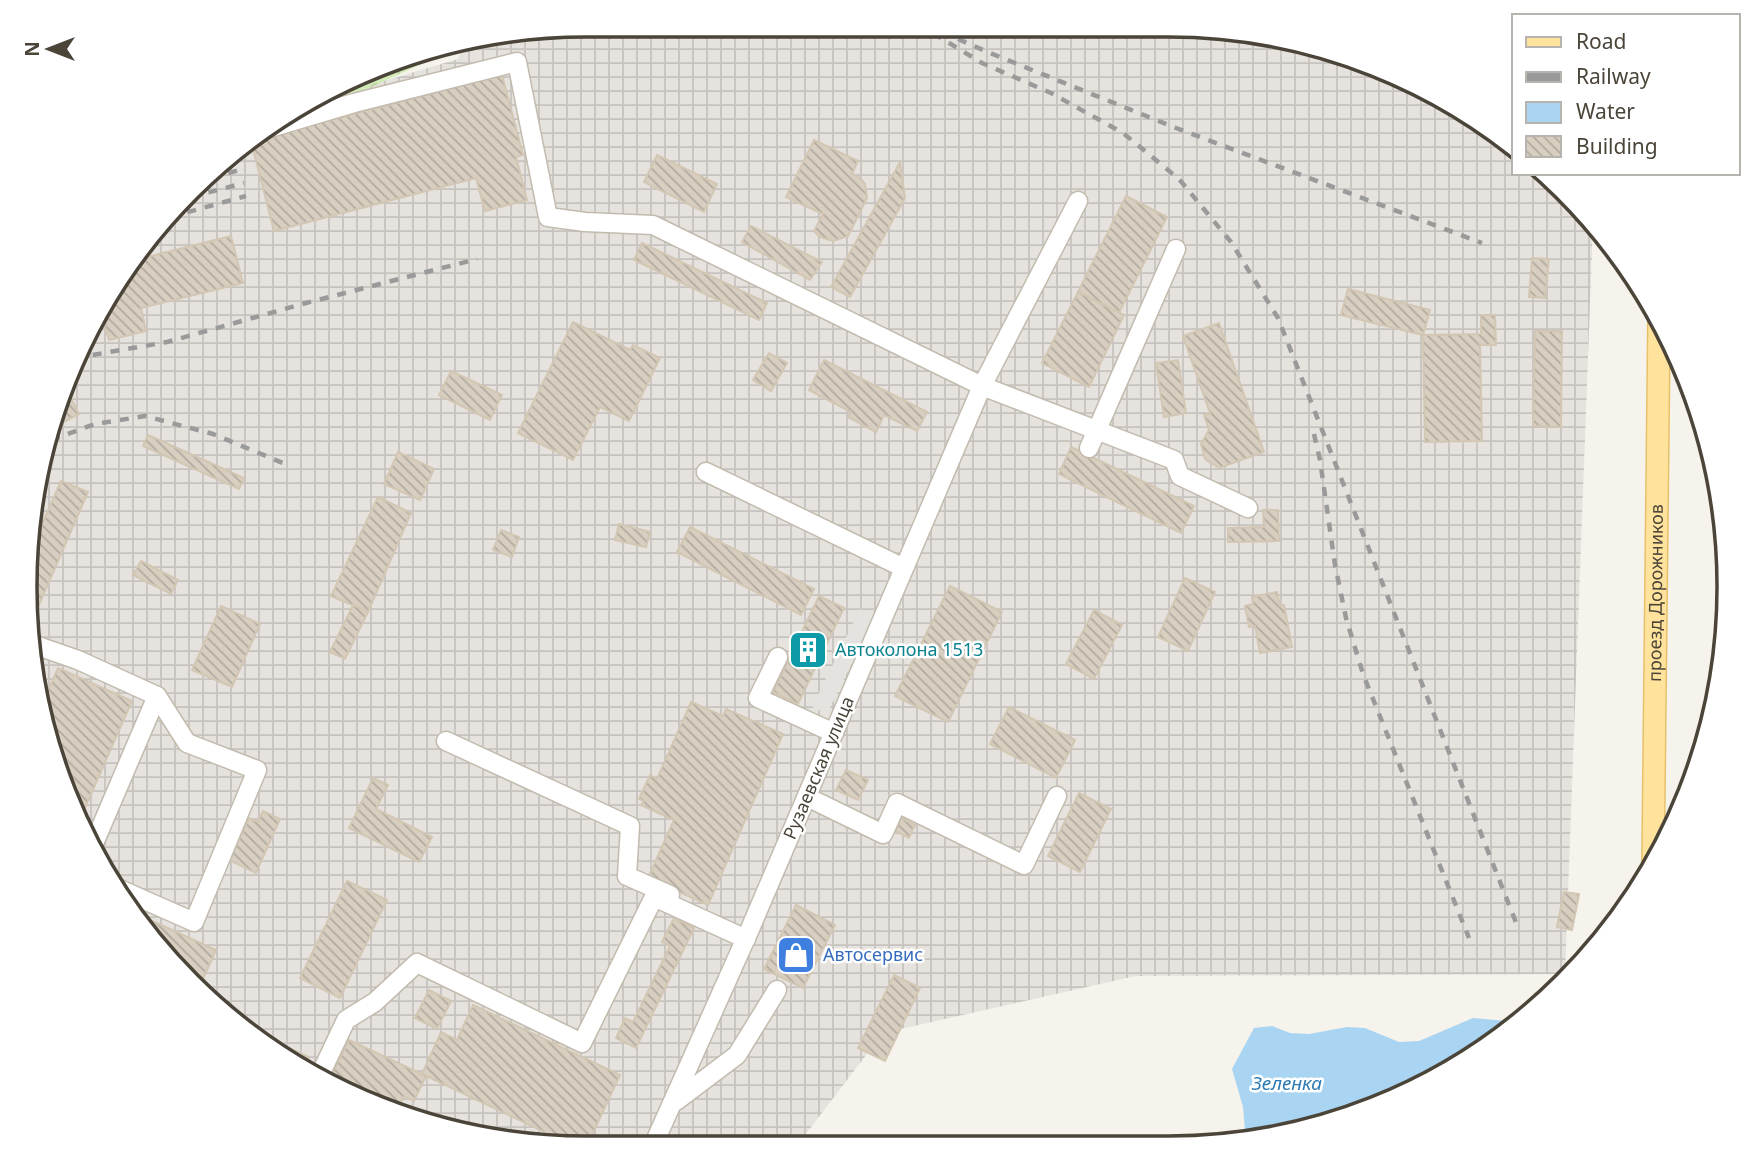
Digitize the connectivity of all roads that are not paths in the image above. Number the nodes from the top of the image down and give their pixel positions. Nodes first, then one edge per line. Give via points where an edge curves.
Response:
1 (295, 121) edge
2 (1078, 201) dead end
3 (1176, 249) dead end
4 (1659, 339) edge
5 (982, 386) junction
6 (1097, 431) junction
7 (1089, 448) dead end
8 (706, 472) dead end
9 (1248, 508) dead end
10 (904, 568) junction
11 (40, 648) edge
12 (778, 657) dead end
13 (157, 696) junction
14 (834, 733) junction
15 (446, 741) dead end
16 (1057, 796) dead end
17 (807, 797) junction
18 (97, 837) edge
19 (1653, 844) edge
20 (130, 894) edge
21 (748, 934) junction
22 (777, 990) dead end
23 (323, 1069) edge
24 (674, 1103) junction
25 (658, 1136) edge

1 - 5 street via 517,62 548,217 653,225
2 - 5 street, Рузаевская улица
3 - 6 street
4 - 19 main road, проезд Дорожников
5 - 6 street
5 - 10 street, Рузаевская улица
6 - 7 street
6 - 9 street via 1174,460 1180,476
8 - 10 street
10 - 14 street, Рузаевская улица
11 - 13 street
12 - 14 street via 758,698
13 - 18 street
13 - 20 street via 187,743 257,770 194,922
14 - 17 street, Рузаевская улица
15 - 21 street via 630,826 627,876
16 - 17 street via 1024,864 897,803 883,834
17 - 21 street, Рузаевская улица
21 - 23 street via 654,897 582,1043 417,963 375,1002 346,1020
21 - 24 street, Рузаевская улица
22 - 24 street via 737,1055
24 - 25 street, Рузаевская улица

